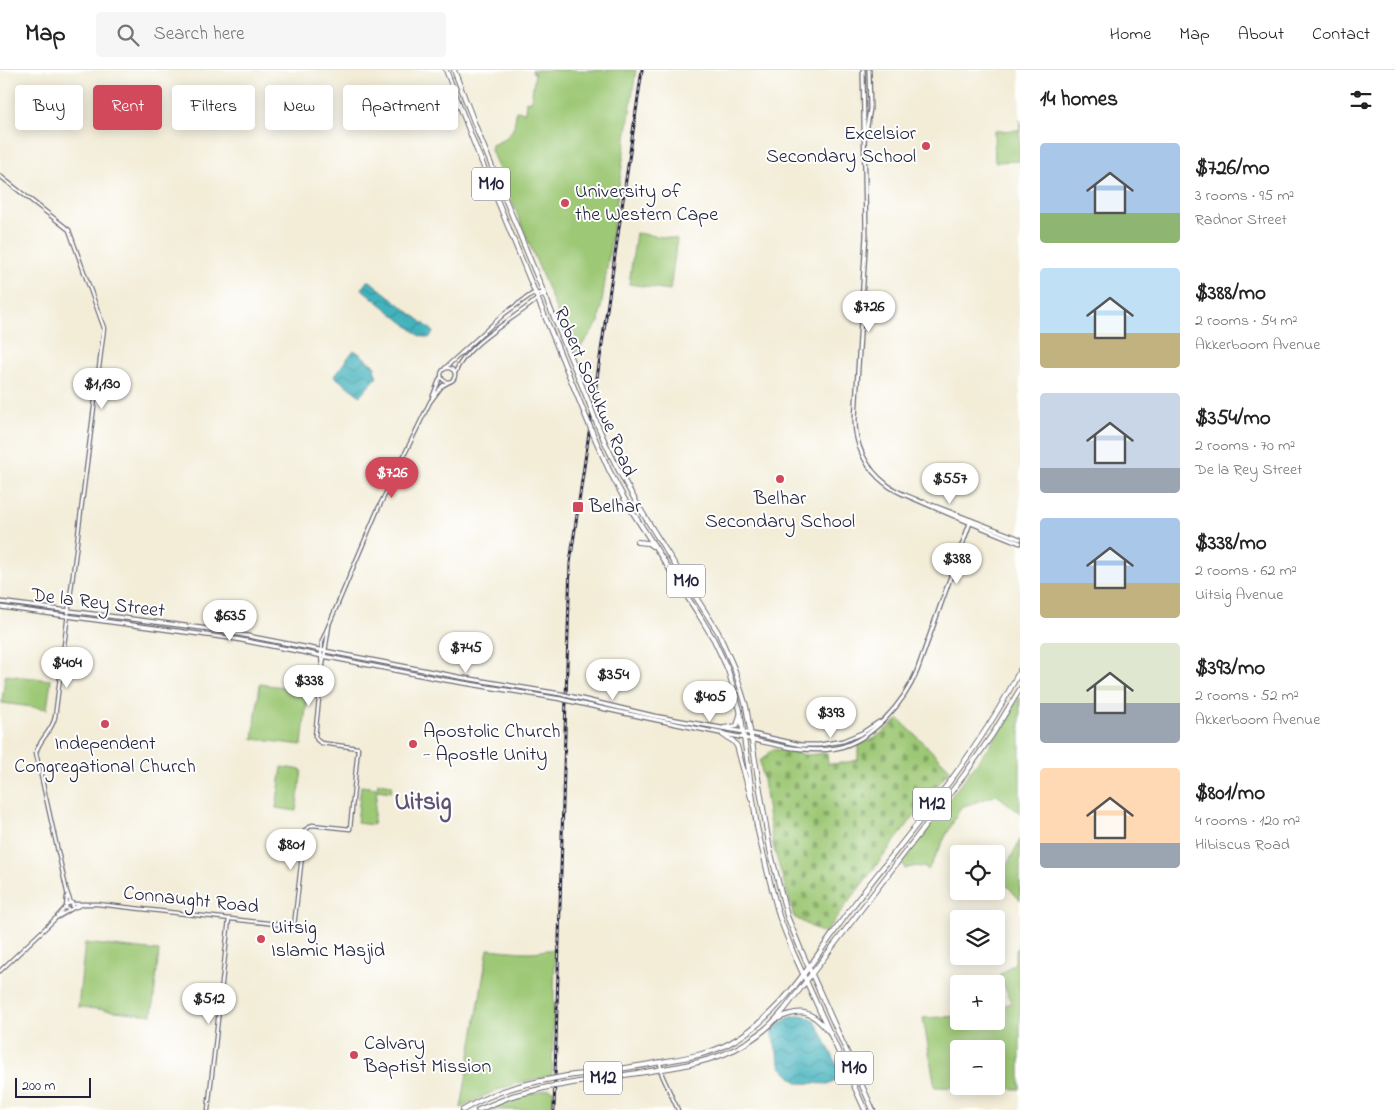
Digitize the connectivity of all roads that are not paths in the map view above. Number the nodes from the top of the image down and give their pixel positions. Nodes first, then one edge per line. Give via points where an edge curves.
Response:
1 (446, 70) edge
2 (454, 70) edge
3 (863, 70) edge
4 (869, 70) edge
5 (864, 146) junction
6 (0, 176) edge
7 (536, 293) junction
8 (544, 293) junction
9 (538, 299) junction
10 (504, 314) junction
11 (508, 320) junction
12 (445, 368) junction
13 (455, 373) junction
14 (441, 378) junction
15 (450, 382) junction
16 (430, 402) junction
17 (970, 521) junction
18 (1020, 539) edge
19 (637, 542) dead end
20 (1020, 543) edge
21 (657, 551) junction
22 (0, 602) edge
23 (0, 607) edge
24 (68, 611) junction
25 (68, 616) junction
26 (330, 626) junction
27 (321, 653) junction
28 (325, 653) junction
29 (1020, 670) edge
30 (322, 671) junction
31 (1020, 689) edge
32 (740, 710) junction
33 (886, 717) junction
34 (724, 728) junction
35 (744, 732) junction
36 (750, 733) junction
37 (723, 734) junction
38 (745, 738) junction
39 (751, 740) junction
40 (756, 818) junction
41 (67, 895) junction
42 (72, 903) junction
43 (86, 904) junction
44 (66, 905) junction
45 (71, 909) junction
46 (56, 918) junction
47 (229, 919) junction
48 (808, 967) junction
49 (0, 971) edge
50 (803, 974) junction
51 (811, 974) junction
52 (806, 981) junction
53 (775, 1020) junction
54 (830, 1034) junction
55 (660, 1062) junction
56 (661, 1069) junction
57 (208, 1110) edge
58 (463, 1110) edge
59 (478, 1110) edge
60 (678, 1110) edge
61 (865, 1110) edge
62 (873, 1110) edge

1 - 7 main road, Robert Sobukwe Road / M10
2 - 8 main road, Robert Sobukwe Road / M10
3 - 5 main road
4 - 5 main road via 870,109
5 - 17 main road via 866,234 855,420 857,438 868,465 881,480 928,506
6 - 24 street via 69,230 104,327
7 - 8 street
7 - 9 main road, Robert Sobukwe Road / M10
7 - 10 street
8 - 9 street
8 - 36 main road, Robert Sobukwe Road / M10, bridge via 614,464 721,637 746,706
9 - 11 street
9 - 21 main road, Robert Sobukwe Road / M10, bridge via 618,487
10 - 11 street
10 - 12 street
11 - 13 street via 471,351
12 - 13 street via 451,368
12 - 14 street
13 - 15 street
14 - 15 street
14 - 16 street
15 - 16 street via 442,386
16 - 26 street via 378,509
17 - 18 main road
17 - 20 main road
17 - 33 main road via 915,678 902,700
19 - 21 main road via 648,543
21 - 32 main road, Robert Sobukwe Road / M10 via 714,640 728,670
22 - 24 main road, De la Rey Street
23 - 25 main road, De la Rey Street
24 - 25 street
24 - 27 main road, De la Rey Street via 217,630
25 - 27 main road, De la Rey Street
25 - 41 street via 54,722 36,755
26 - 27 street via 324,636
26 - 28 street
27 - 28 main road, De la Rey Street
27 - 30 street
28 - 30 street
28 - 34 main road, De la Rey Street, bridge via 561,694 654,716
28 - 37 main road, De la Rey Street, bridge
29 - 48 main road, M12 via 986,732
30 - 47 street, Connaught Road via 316,739 321,744 358,748 350,829 312,825 304,832 294,926
31 - 51 main road, M12 via 965,774
32 - 34 main road via 738,725
32 - 35 main road, Robert Sobukwe Road / M10
33 - 36 main road, De la Rey Street via 855,736 826,745 796,744
33 - 39 main road, De la Rey Street via 860,739 833,748 803,750
34 - 35 main road, De la Rey Street
35 - 36 main road, De la Rey Street
35 - 38 main road, Robert Sobukwe Road / M10
36 - 39 main road, Robert Sobukwe Road / M10
37 - 38 main road, De la Rey Street
37 - 40 main road via 737,746
38 - 39 main road, De la Rey Street
38 - 40 main road, Robert Sobukwe Road / M10
39 - 48 main road, Robert Sobukwe Road / M10 via 771,859 787,916
40 - 50 main road, Robert Sobukwe Road / M10 via 779,916
41 - 42 street
41 - 44 street
42 - 43 street, Connaught Road
42 - 44 street, Connaught Road
42 - 45 street
43 - 45 street, Connaught Road
43 - 47 street, Connaught Road
44 - 45 street
44 - 46 street, Connaught Road
45 - 46 street, Connaught Road
46 - 49 street, Connaught Road
47 - 57 street
48 - 50 main road, M12
48 - 51 main road, Robert Sobukwe Road / M10
50 - 52 main road, Robert Sobukwe Road / M10
50 - 55 main road, M12 via 775,1010 746,1034 708,1052
51 - 52 main road, M12
51 - 62 main road, Robert Sobukwe Road / M10
52 - 53 main road, M12
52 - 54 main road, Robert Sobukwe Road / M10
53 - 54 main road via 795,1012 807,1013 817,1018
53 - 56 main road, M12 via 728,1053 693,1065
54 - 61 main road, Robert Sobukwe Road / M10
55 - 56 street
55 - 58 main road, M12, bridge via 526,1084 500,1092
56 - 59 main road, M12, bridge via 548,1087 512,1096
56 - 60 street

